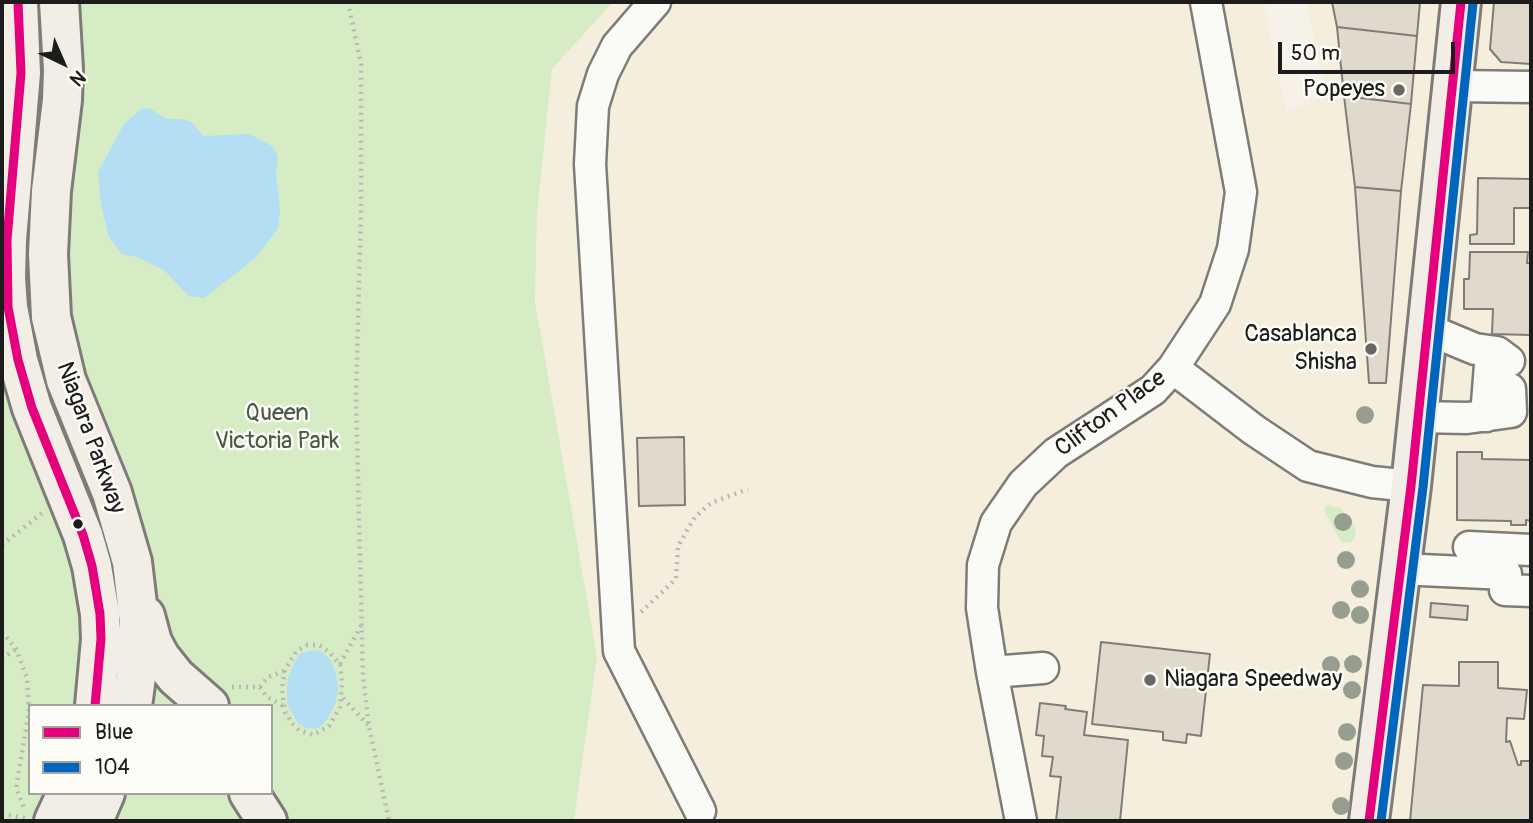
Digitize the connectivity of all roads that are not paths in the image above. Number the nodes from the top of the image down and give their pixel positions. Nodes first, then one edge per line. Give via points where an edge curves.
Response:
1 (18, 2) edge
2 (60, 2) edge
3 (655, 2) edge
4 (1206, 2) edge
5 (1461, 2) edge
6 (1454, 86) junction
7 (1531, 86) edge
8 (1427, 329) junction
9 (1503, 367) junction
10 (1174, 368) junction
11 (1486, 416) junction
12 (1418, 417) junction
13 (1410, 486) junction
14 (1469, 547) dead end
15 (1515, 558) edge
16 (132, 562) junction
17 (1400, 569) junction
18 (1531, 591) edge
19 (1043, 668) dead end
20 (992, 671) junction
21 (216, 697) edge
22 (95, 704) edge
23 (132, 704) edge
24 (66, 795) edge
25 (104, 795) edge
26 (250, 795) edge
27 (261, 795) edge
28 (701, 811) dead end
29 (54, 821) edge
30 (93, 821) edge
31 (268, 821) edge
32 (1021, 821) edge
33 (1368, 821) edge

1 - 22 main road, Niagara Parkway via 21,72 7,240 8,307 32,408 92,566 100,626
2 - 16 main road, Niagara Parkway via 62,100 48,254 51,317 66,380 112,493
3 - 28 street via 617,46 603,74 593,106 590,164 619,651
4 - 10 street, Clifton Place via 1241,191 1233,249 1215,304
5 - 6 main road
6 - 7 street
6 - 8 main road
8 - 9 street via 1475,349
8 - 12 main road
9 - 11 street
9 - 11 street via 1511,412
10 - 13 street via 1307,466
10 - 20 street, Clifton Place via 1153,390 1056,453 1023,484 996,523 983,565 982,608
11 - 12 street
12 - 13 main road
13 - 17 main road
14 - 15 street
15 - 17 street
15 - 18 street via 1505,590
16 - 21 main road via 156,649 176,677
16 - 23 main road, Niagara Parkway via 139,621
17 - 33 main road
19 - 20 street
20 - 32 street, Clifton Place
24 - 29 main road
25 - 30 main road
26 - 31 main road
27 - 31 main road

